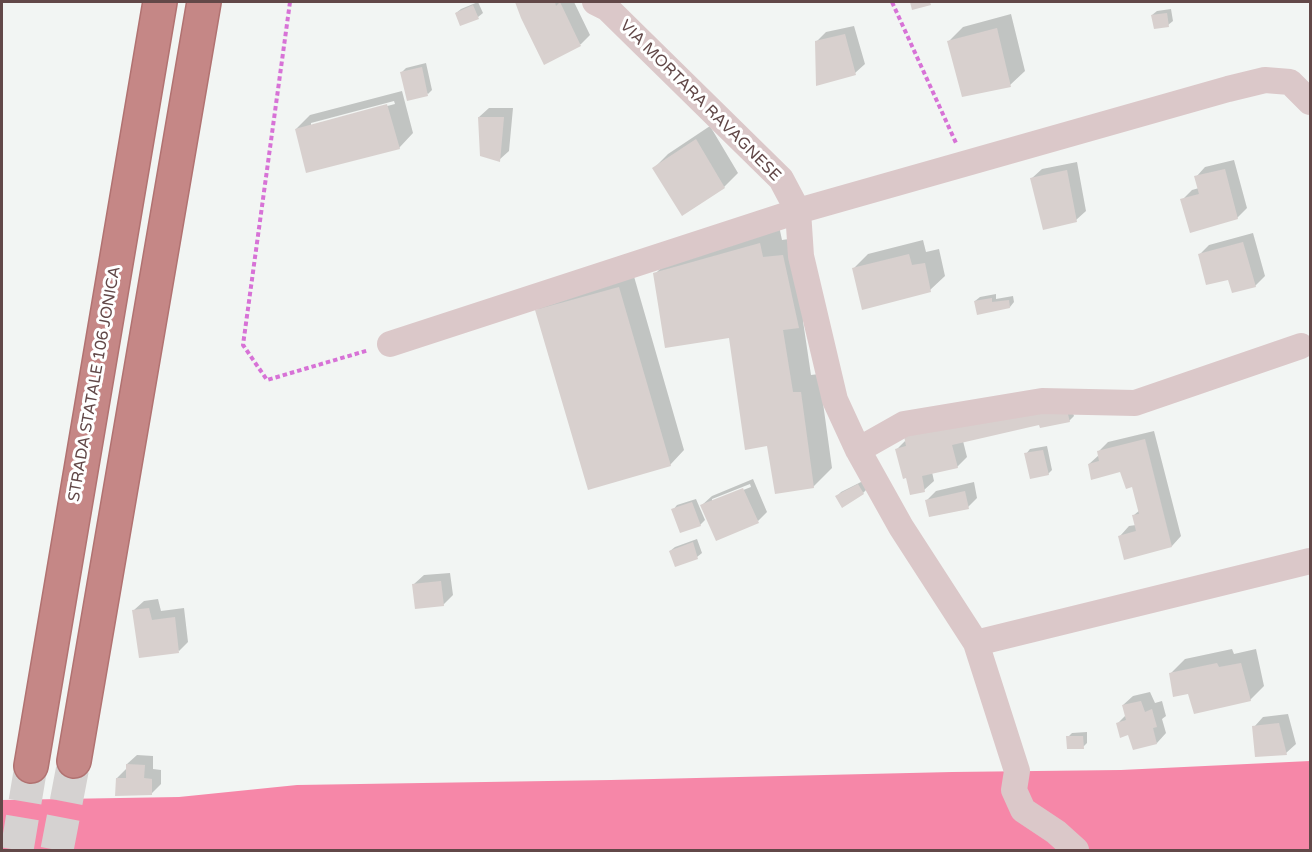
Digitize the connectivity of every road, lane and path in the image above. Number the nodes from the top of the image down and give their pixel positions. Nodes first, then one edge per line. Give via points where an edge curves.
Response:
1 (160, 2) edge
2 (204, 2) edge
3 (290, 2) edge
4 (595, 2) edge
5 (892, 2) edge
6 (1311, 102) edge
7 (966, 164) junction
8 (798, 211) junction
9 (390, 344) joint
10 (1301, 346) dead end
11 (858, 450) junction
12 (1311, 561) edge
13 (976, 643) junction
14 (74, 761) tunnel mouth
15 (31, 766) tunnel mouth
16 (1076, 850) edge

1 - 15 highway, STRADA STATALE 106 JONICA
2 - 14 highway
3 - 9 path via 243,345 267,380
4 - 8 street, VIA MORTARA RAVAGNESE via 607,8 781,179
5 - 7 path
6 - 7 street via 1290,82 1265,80
7 - 8 street
8 - 9 street
8 - 11 street, VIA MORTARA RAVAGNESE via 801,256 835,400
10 - 11 street via 1136,403 1042,401 904,424
11 - 13 street, VIA MORTARA RAVAGNESE via 901,527
12 - 13 street
13 - 16 street, VIA MORTARA RAVAGNESE via 1017,771 1014,790 1023,810

